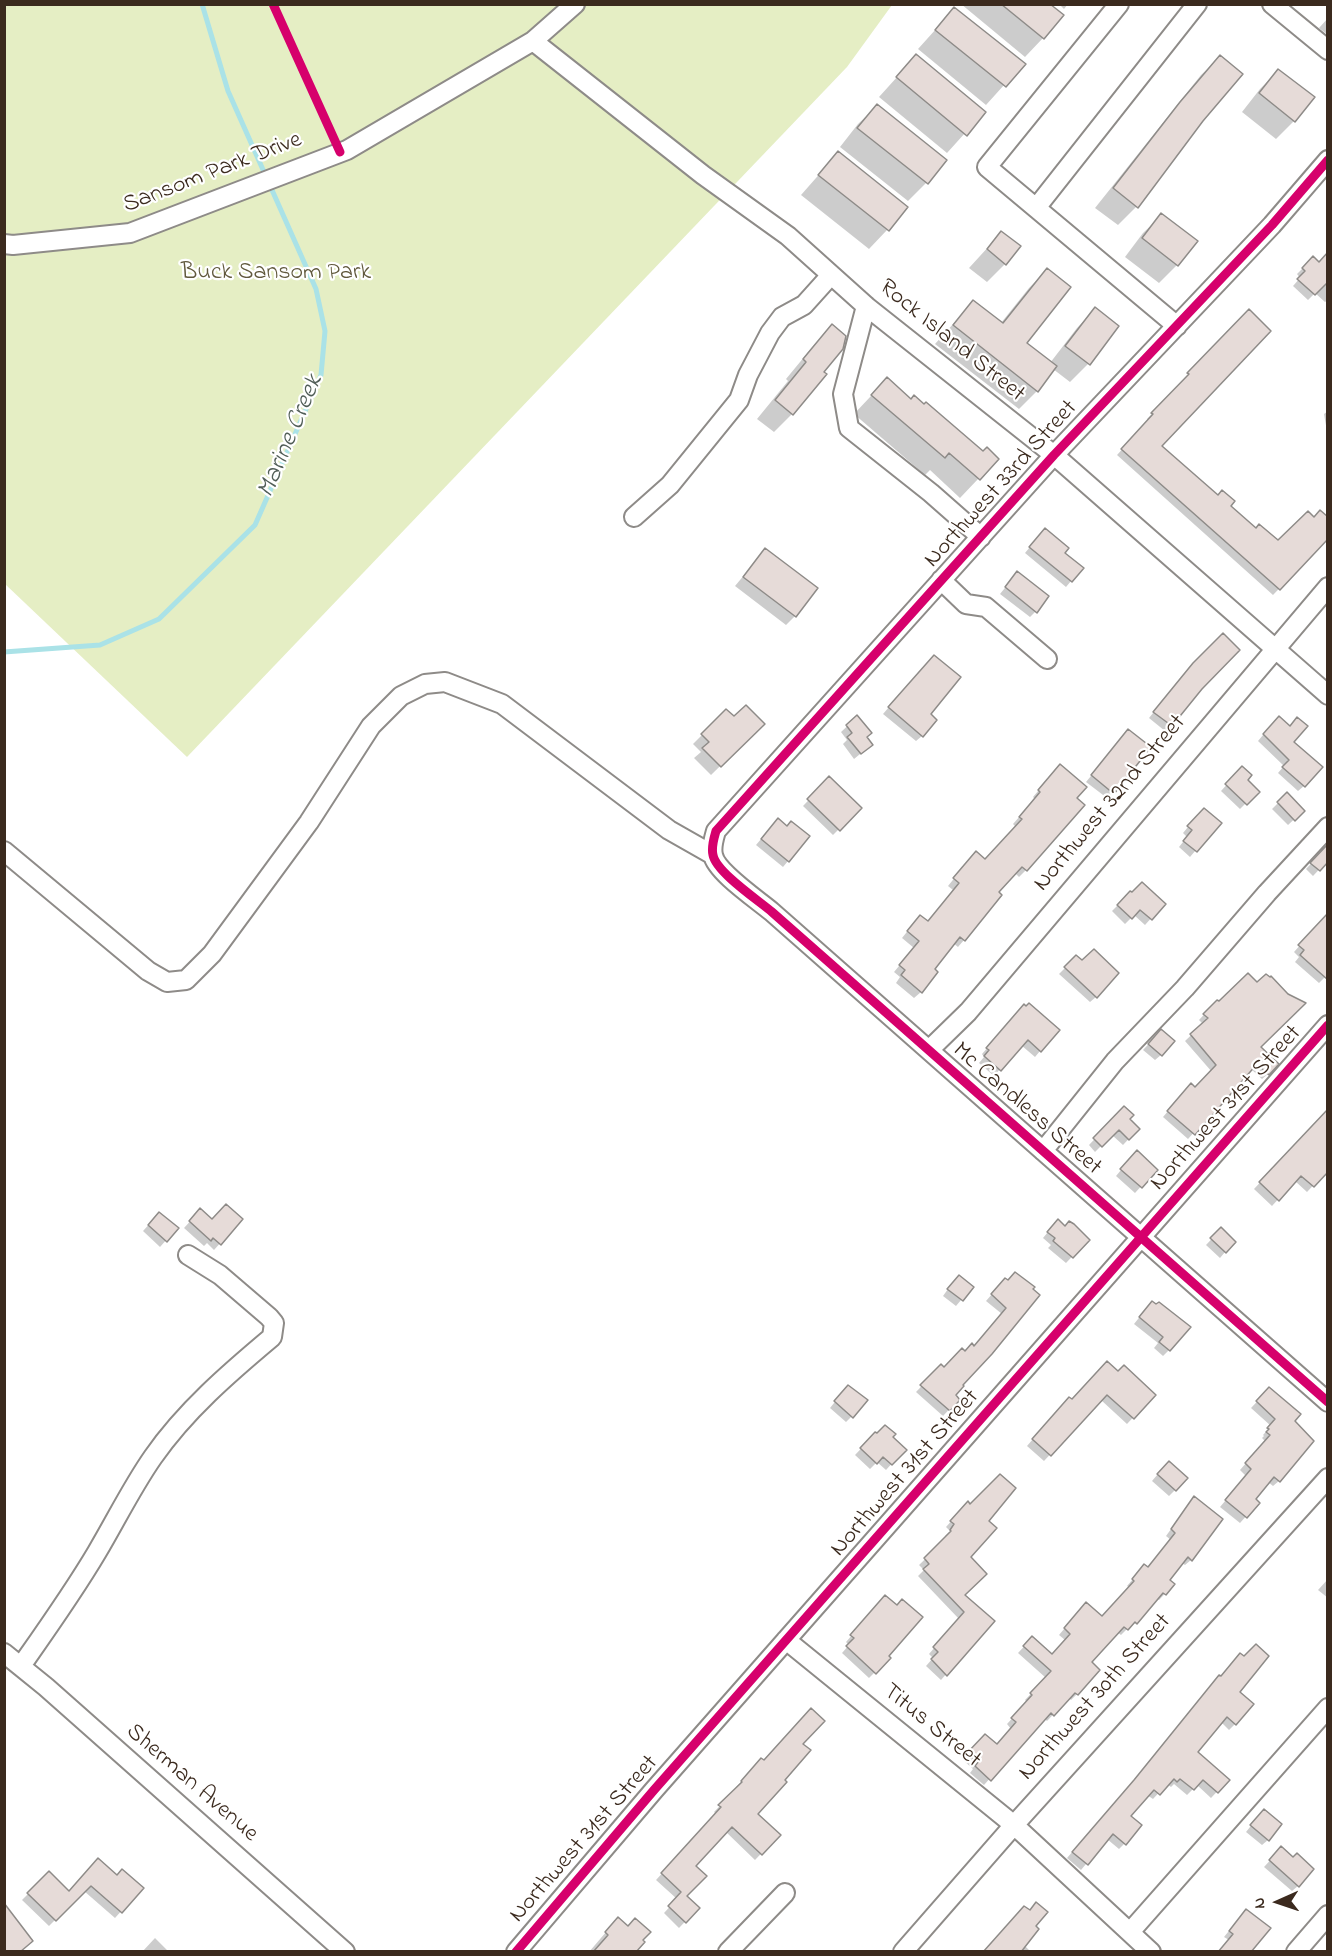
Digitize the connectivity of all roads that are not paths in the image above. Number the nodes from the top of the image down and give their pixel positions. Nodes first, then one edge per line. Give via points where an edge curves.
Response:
1 (574, 4) edge
2 (1119, 4) edge
3 (1197, 4) edge
4 (1272, 4) edge
5 (533, 41) junction
6 (1328, 50) edge
7 (1328, 160) edge
8 (1036, 208) junction
9 (4, 244) edge
10 (831, 275) junction
11 (866, 306) junction
12 (1177, 326) junction
13 (1054, 455) junction
14 (634, 517) dead end
15 (981, 537) junction
16 (941, 580) junction
17 (1328, 587) edge
18 (1275, 649) junction
19 (1047, 659) dead end
20 (1328, 695) edge
21 (1328, 827) edge
22 (713, 848) junction
23 (4, 851) edge
24 (1328, 1025) edge
25 (929, 1050) junction
26 (1043, 1151) junction
27 (1140, 1237) junction
28 (188, 1255) dead end
29 (1328, 1402) edge
30 (1328, 1478) edge
31 (786, 1640) junction
32 (4, 1653) edge
33 (21, 1666) junction
34 (1328, 1708) edge
35 (1014, 1825) junction
36 (785, 1893) dead end
37 (1328, 1915) edge
38 (1130, 1932) junction
39 (345, 1952) edge
40 (516, 1952) edge
41 (728, 1952) edge
42 (903, 1952) edge
43 (1151, 1952) edge
44 (1296, 1952) edge

1 - 5 street, Sansom Park Drive
2 - 8 street via 987,167
3 - 8 street
4 - 6 street
5 - 9 street, Sansom Park Drive via 347,150 130,233
5 - 10 street, Rock Island Street via 703,175 788,236
7 - 12 street, Northwest 33rd Street
8 - 12 street
10 - 11 street, Rock Island Street
10 - 14 street via 804,305 782,317 748,375 739,400 670,485
11 - 13 street, Rock Island Street
11 - 15 street via 843,394 849,428
12 - 13 street, Northwest 33rd Street
13 - 15 street, Northwest 33rd Street
13 - 18 street, Rock Island Street
15 - 16 street, Northwest 33rd Street
16 - 19 street via 966,604 986,607
16 - 22 street, Northwest 33rd Street via 716,831
17 - 18 street, Northwest 32nd Street
18 - 20 street, Rock Island Street
18 - 25 street, Northwest 32nd Street via 968,1012
21 - 26 street via 1185,988 1114,1061
22 - 23 street via 669,830 502,704 445,682 425,684 401,696 371,726 309,822 212,954 186,980 167,982 148,971
22 - 25 street, Mc Candless Street via 717,866
24 - 27 street, Northwest 31st Street
25 - 26 street, Mc Candless Street
26 - 27 street, Mc Candless Street
27 - 29 street, Mc Candless Street
27 - 31 street, Northwest 31st Street
28 - 33 street via 220,1275 269,1317 274,1323 272,1337 236,1366 154,1455 90,1563
30 - 35 street, Northwest 30th Street
31 - 35 street, Titus Street
31 - 40 street, Northwest 31st Street
32 - 33 street, Sherman Avenue
33 - 39 street, Sherman Avenue
34 - 38 street
35 - 38 street, Titus Street
35 - 42 street, Northwest 30th Street
36 - 41 street
37 - 44 street
38 - 43 street, Titus Street

